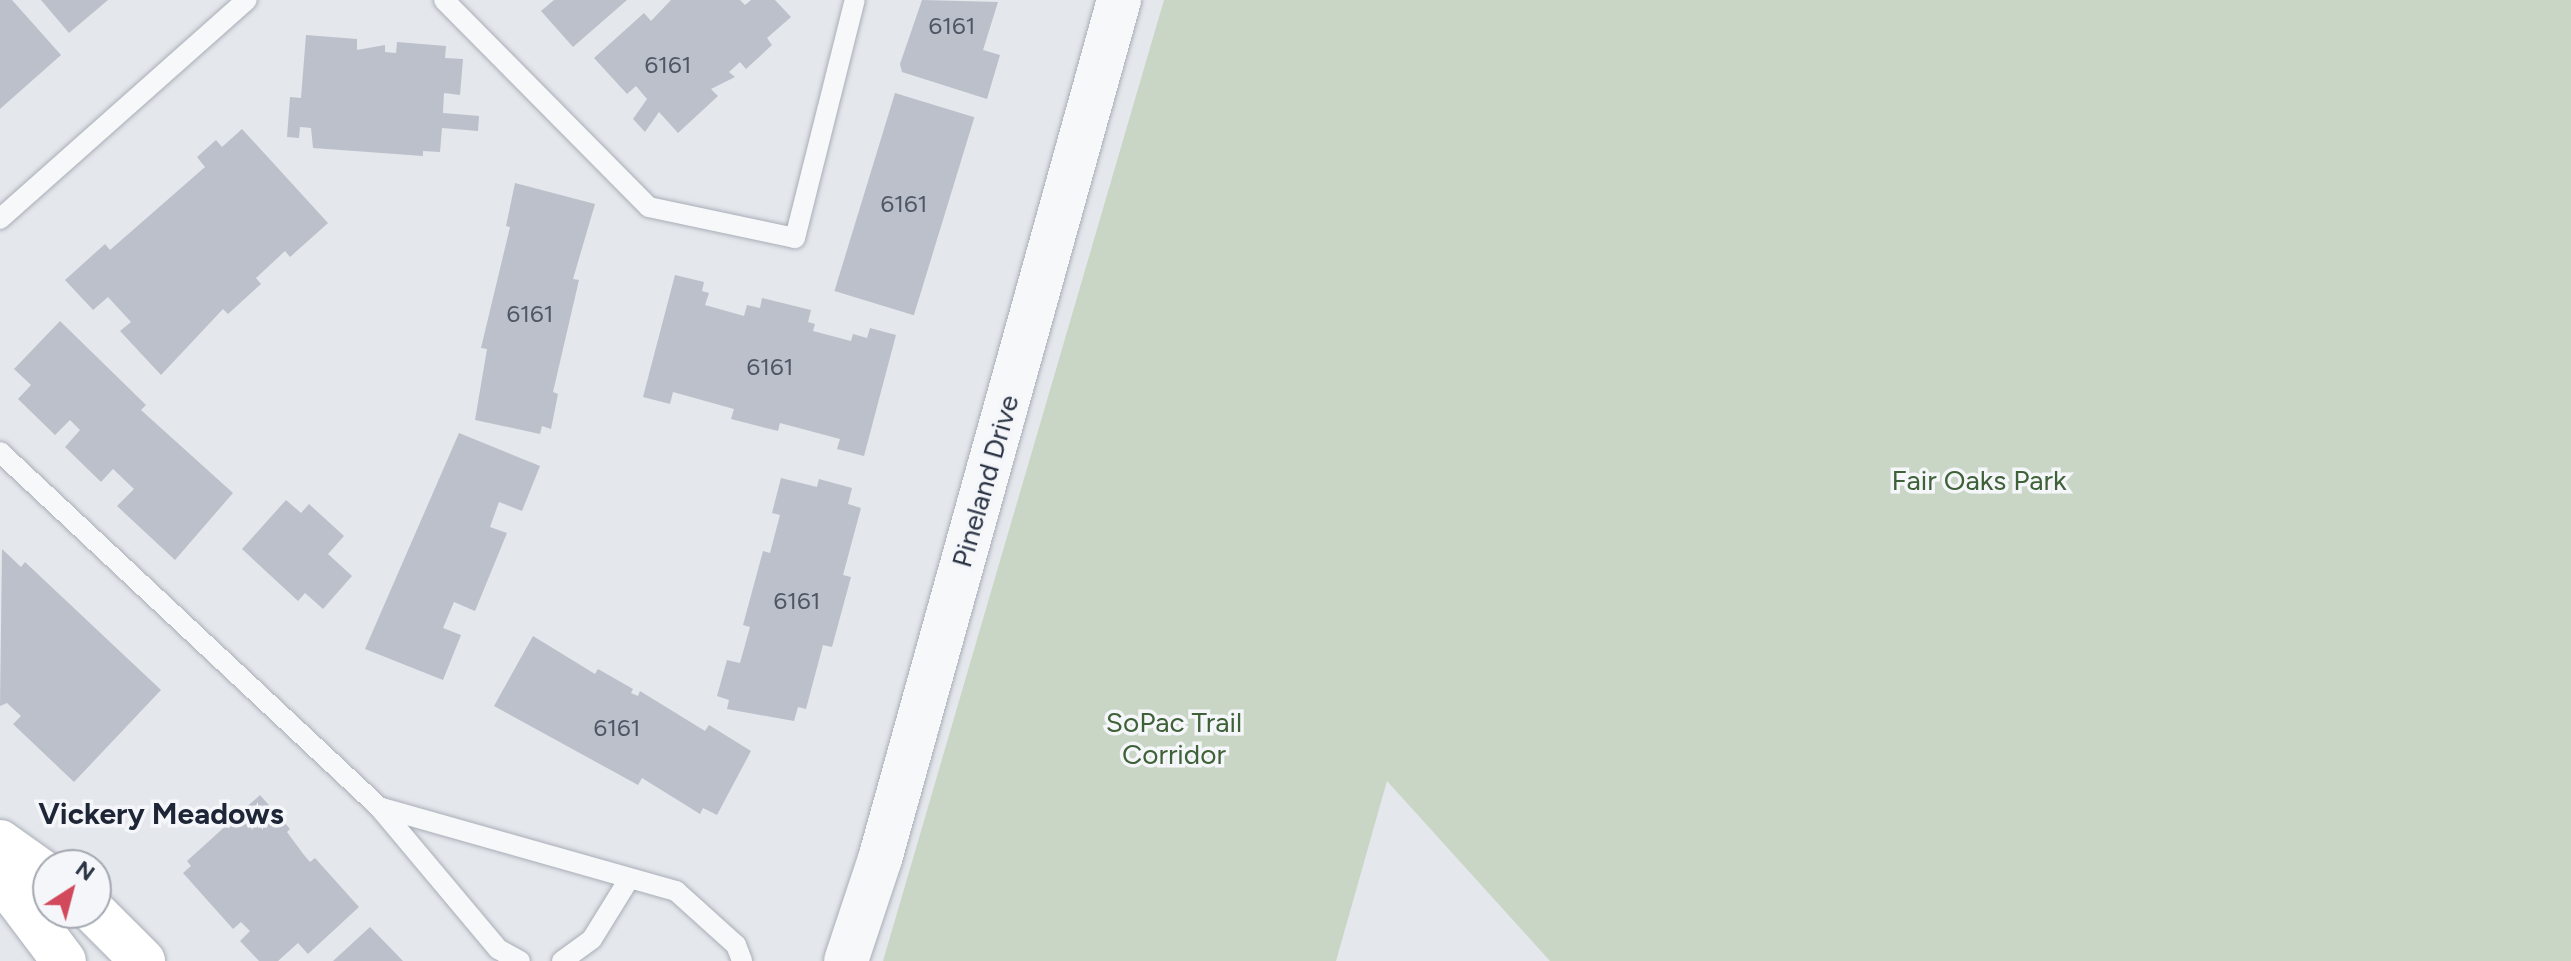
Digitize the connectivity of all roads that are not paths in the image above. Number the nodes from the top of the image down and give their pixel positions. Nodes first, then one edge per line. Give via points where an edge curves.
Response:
1 (247, 0) edge
2 (444, 0) edge
3 (855, 0) edge
4 (1119, 0) edge
5 (0, 219) edge
6 (0, 452) edge
7 (379, 807) junction
8 (0, 842) edge
9 (32, 865) edge
10 (0, 876) edge
11 (629, 879) junction
12 (111, 929) edge
13 (64, 961) edge
14 (143, 961) edge
15 (520, 961) edge
16 (562, 961) edge
17 (742, 961) edge
18 (846, 961) edge

1 - 5 lane
2 - 3 lane via 649,207 795,238
4 - 18 street, Pineland Drive via 880,859
6 - 7 lane
7 - 11 lane
7 - 15 lane via 498,949
8 - 9 main road
10 - 13 main road
11 - 16 lane via 592,939
11 - 17 lane via 676,891 736,945
12 - 14 main road

